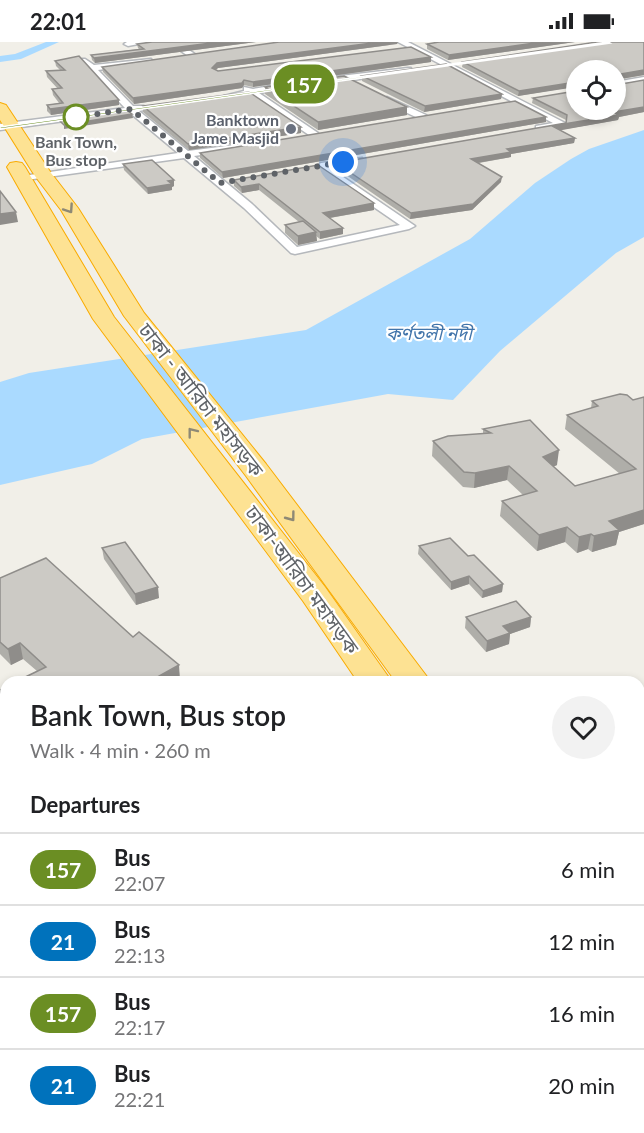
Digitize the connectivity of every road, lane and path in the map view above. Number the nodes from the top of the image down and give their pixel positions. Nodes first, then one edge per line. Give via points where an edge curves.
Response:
1 (145, 42) edge
2 (172, 42) edge
3 (128, 44) dead end
4 (402, 45) edge
5 (424, 45) dead end
6 (412, 47) junction
7 (203, 53) edge
8 (192, 55) junction
9 (181, 56) edge
10 (159, 59) edge
11 (463, 63) edge
12 (452, 65) junction
13 (430, 68) edge
14 (419, 69) edge
15 (218, 72) edge
16 (343, 78) junction
17 (644, 80) edge
18 (309, 83) edge
19 (626, 83) edge
20 (236, 84) edge
21 (297, 85) edge
22 (363, 88) edge
23 (252, 92) junction
24 (219, 97) edge
25 (383, 98) edge
26 (536, 98) edge
27 (516, 102) junction
28 (504, 104) edge
29 (153, 106) edge
30 (0, 108) edge
31 (131, 109) junction
32 (435, 116) edge
33 (423, 117) junction
34 (401, 121) edge
35 (6, 126) edge
36 (528, 130) edge
37 (326, 134) edge
38 (315, 135) junction
39 (297, 138) edge
40 (277, 141) edge
41 (0, 143) edge
42 (186, 154) junction
43 (367, 158) edge
44 (44, 176) junction
45 (23, 179) junction
46 (242, 474) junction
47 (371, 676) edge
48 (409, 676) edge

1 - 3 street
2 - 8 street
4 - 6 street
5 - 6 street
6 - 12 street
7 - 8 street
8 - 9 street
8 - 15 street
10 - 31 street via 89,65
11 - 12 street
12 - 13 street
12 - 27 street
14 - 16 street
16 - 18 street
16 - 22 street
17 - 19 street
20 - 23 street
21 - 23 street
23 - 24 street
23 - 38 street
25 - 33 street
26 - 27 street
27 - 28 street
27 - 36 street via 562,124
29 - 31 street
30 - 35 highway, ঢাকা - আরিচা মহাসড়ক
31 - 35 street
31 - 42 street
32 - 33 street
33 - 34 street
35 - 44 highway, ঢাকা - আরিচা মহাসড়ক
37 - 38 street
38 - 39 street
40 - 42 street
41 - 45 highway
42 - 43 street via 225,182 295,250 409,226 315,167
42 - 44 street
44 - 45 street
44 -> 46 highway, ঢাকা - আরিচা মহাসড়ক via 69,208 135,316
46 -> 45 highway via 105,319
46 - 47 highway, ঢাকা-আরিচা মহাসড়ক via 314,594
46 -> 48 highway, ঢাকা - আরিচা মহাসড়ক

